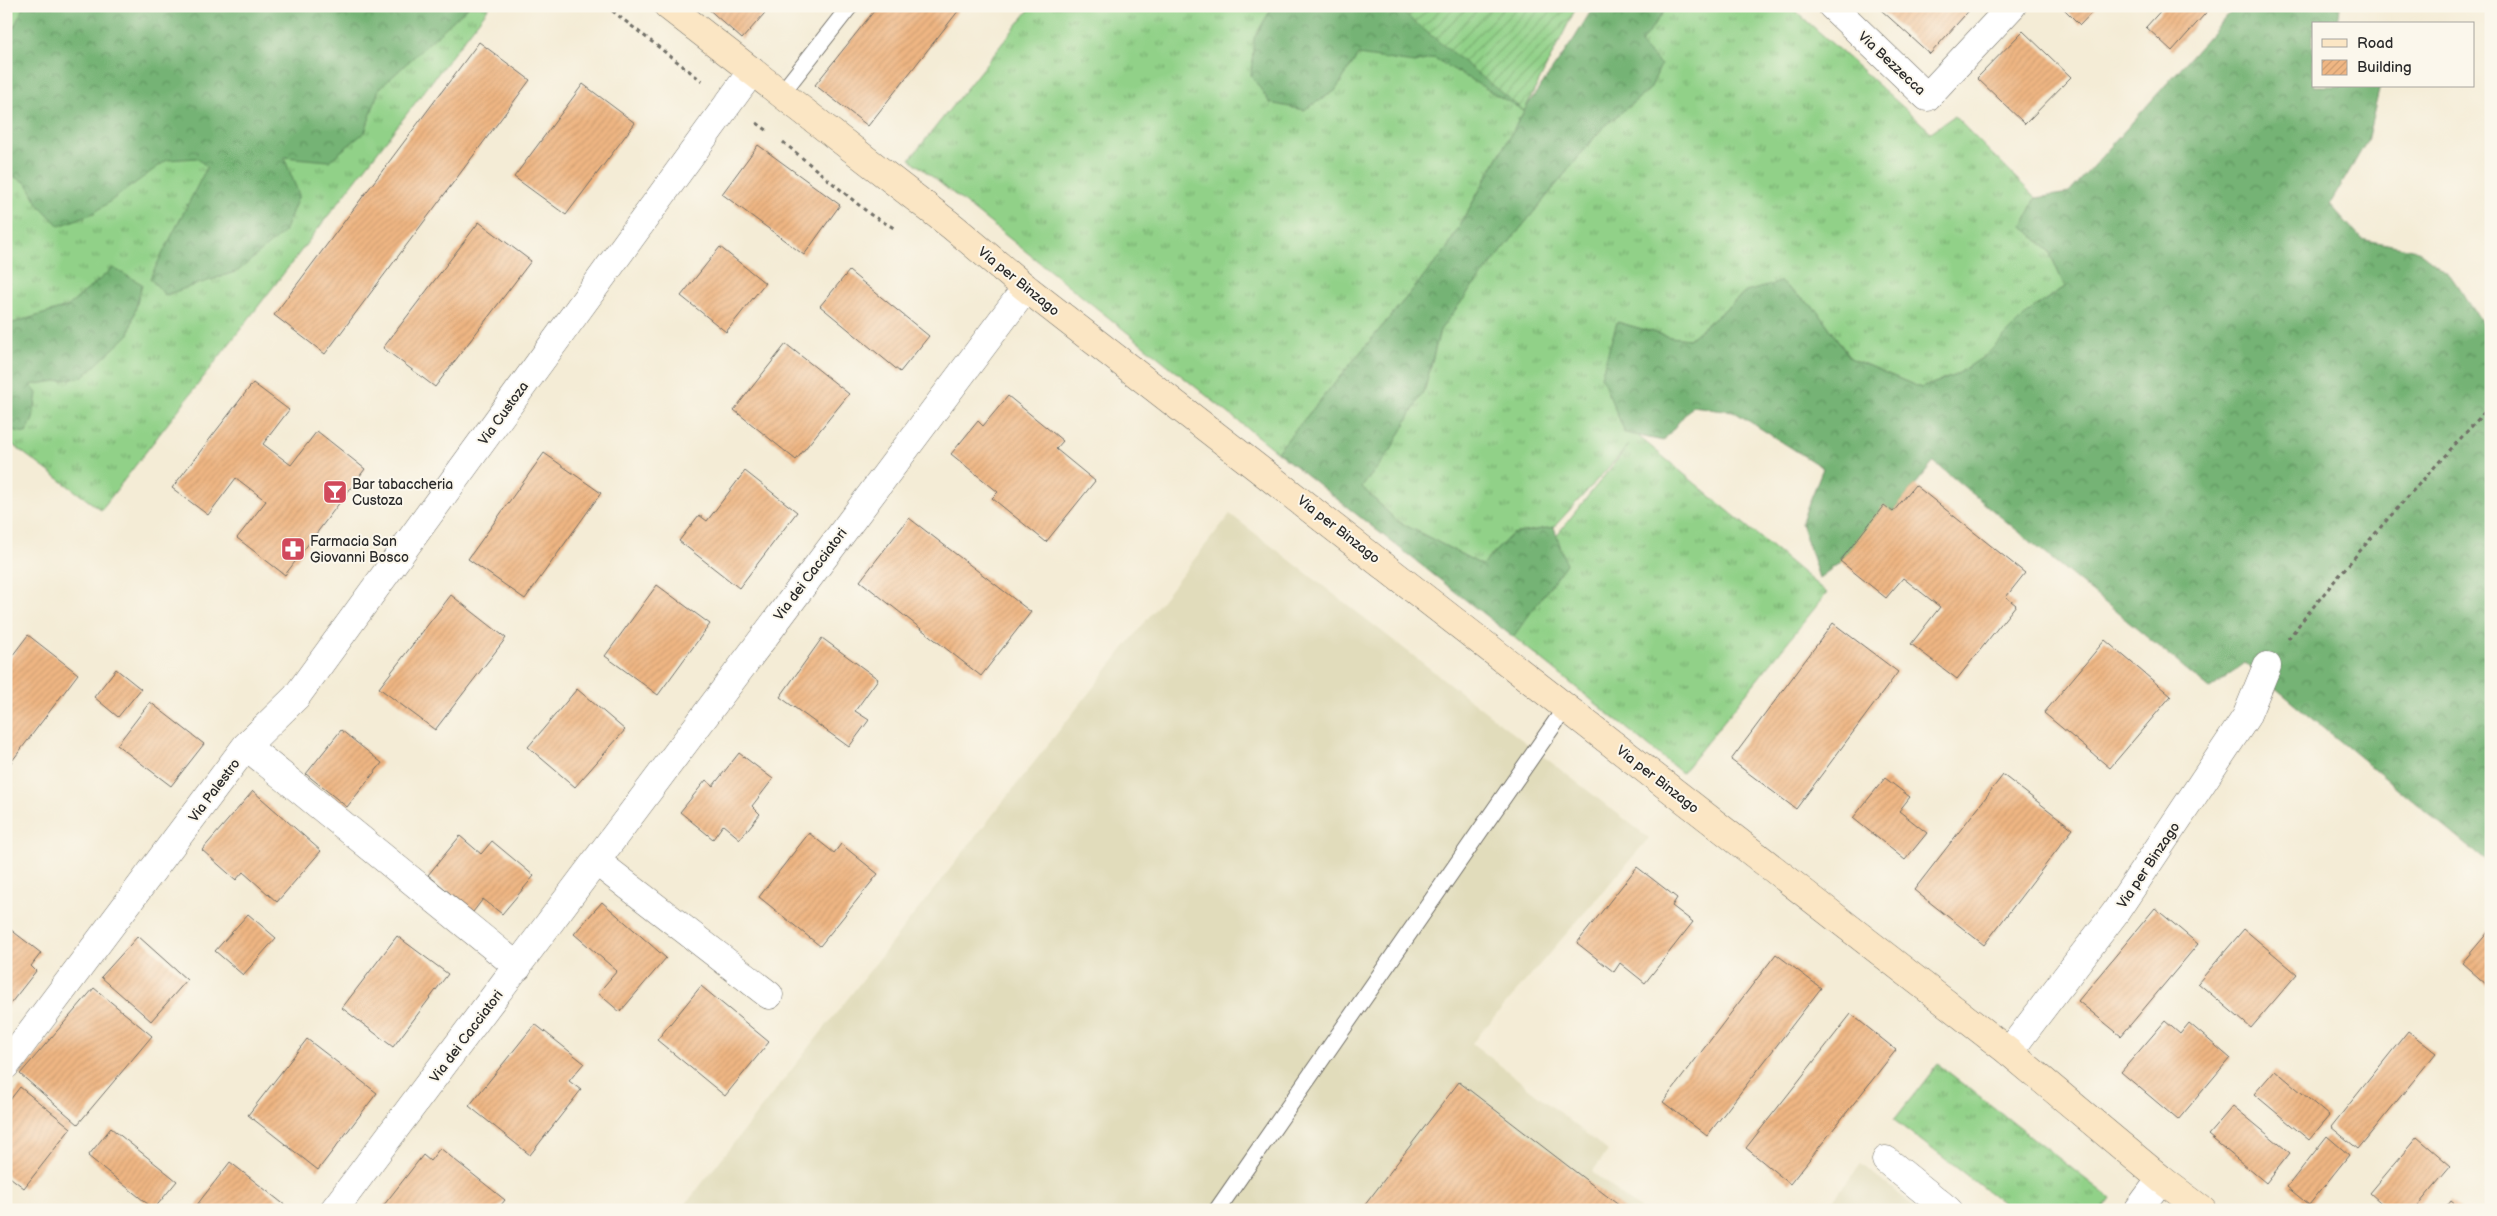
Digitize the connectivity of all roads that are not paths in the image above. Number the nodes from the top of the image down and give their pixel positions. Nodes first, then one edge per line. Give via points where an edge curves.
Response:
1 (668, 6) edge
2 (850, 6) edge
3 (1832, 6) edge
4 (2012, 6) edge
5 (752, 72) junction
6 (781, 94) junction
7 (1026, 288) junction
8 (2267, 666) road end
9 (1566, 707) junction
10 (246, 746) junction
11 (596, 861) junction
12 (518, 967) junction
13 (769, 995) dead end
14 (2009, 1052) junction
15 (6, 1065) edge
16 (1886, 1160) dead end
17 (2161, 1179) junction
18 (334, 1210) edge
19 (1217, 1210) edge
20 (1948, 1210) edge
21 (2138, 1210) edge
22 (2202, 1210) edge

1 - 5 main road, Via per Binzago
2 - 6 lane
3 - 4 street, Via Bezzecca via 1927,97
5 - 6 main road, Via per Binzago
5 - 10 street, Via Custoza via 296,697
6 - 7 main road, Via per Binzago via 953,227
7 - 9 main road, Via per Binzago
7 - 11 street, Via dei Cacciatori
8 - 14 street, Via per Binzago via 2246,717 2115,913
9 - 14 main road, Via per Binzago
9 - 19 lane
10 - 12 street, Via Palestro
10 - 15 street, Via Palestro
11 - 12 street, Via dei Cacciatori
11 - 13 street
12 - 18 street, Via dei Cacciatori
14 - 17 main road, Via per Binzago
16 - 20 street
17 - 21 street
17 - 22 main road, Via per Binzago

